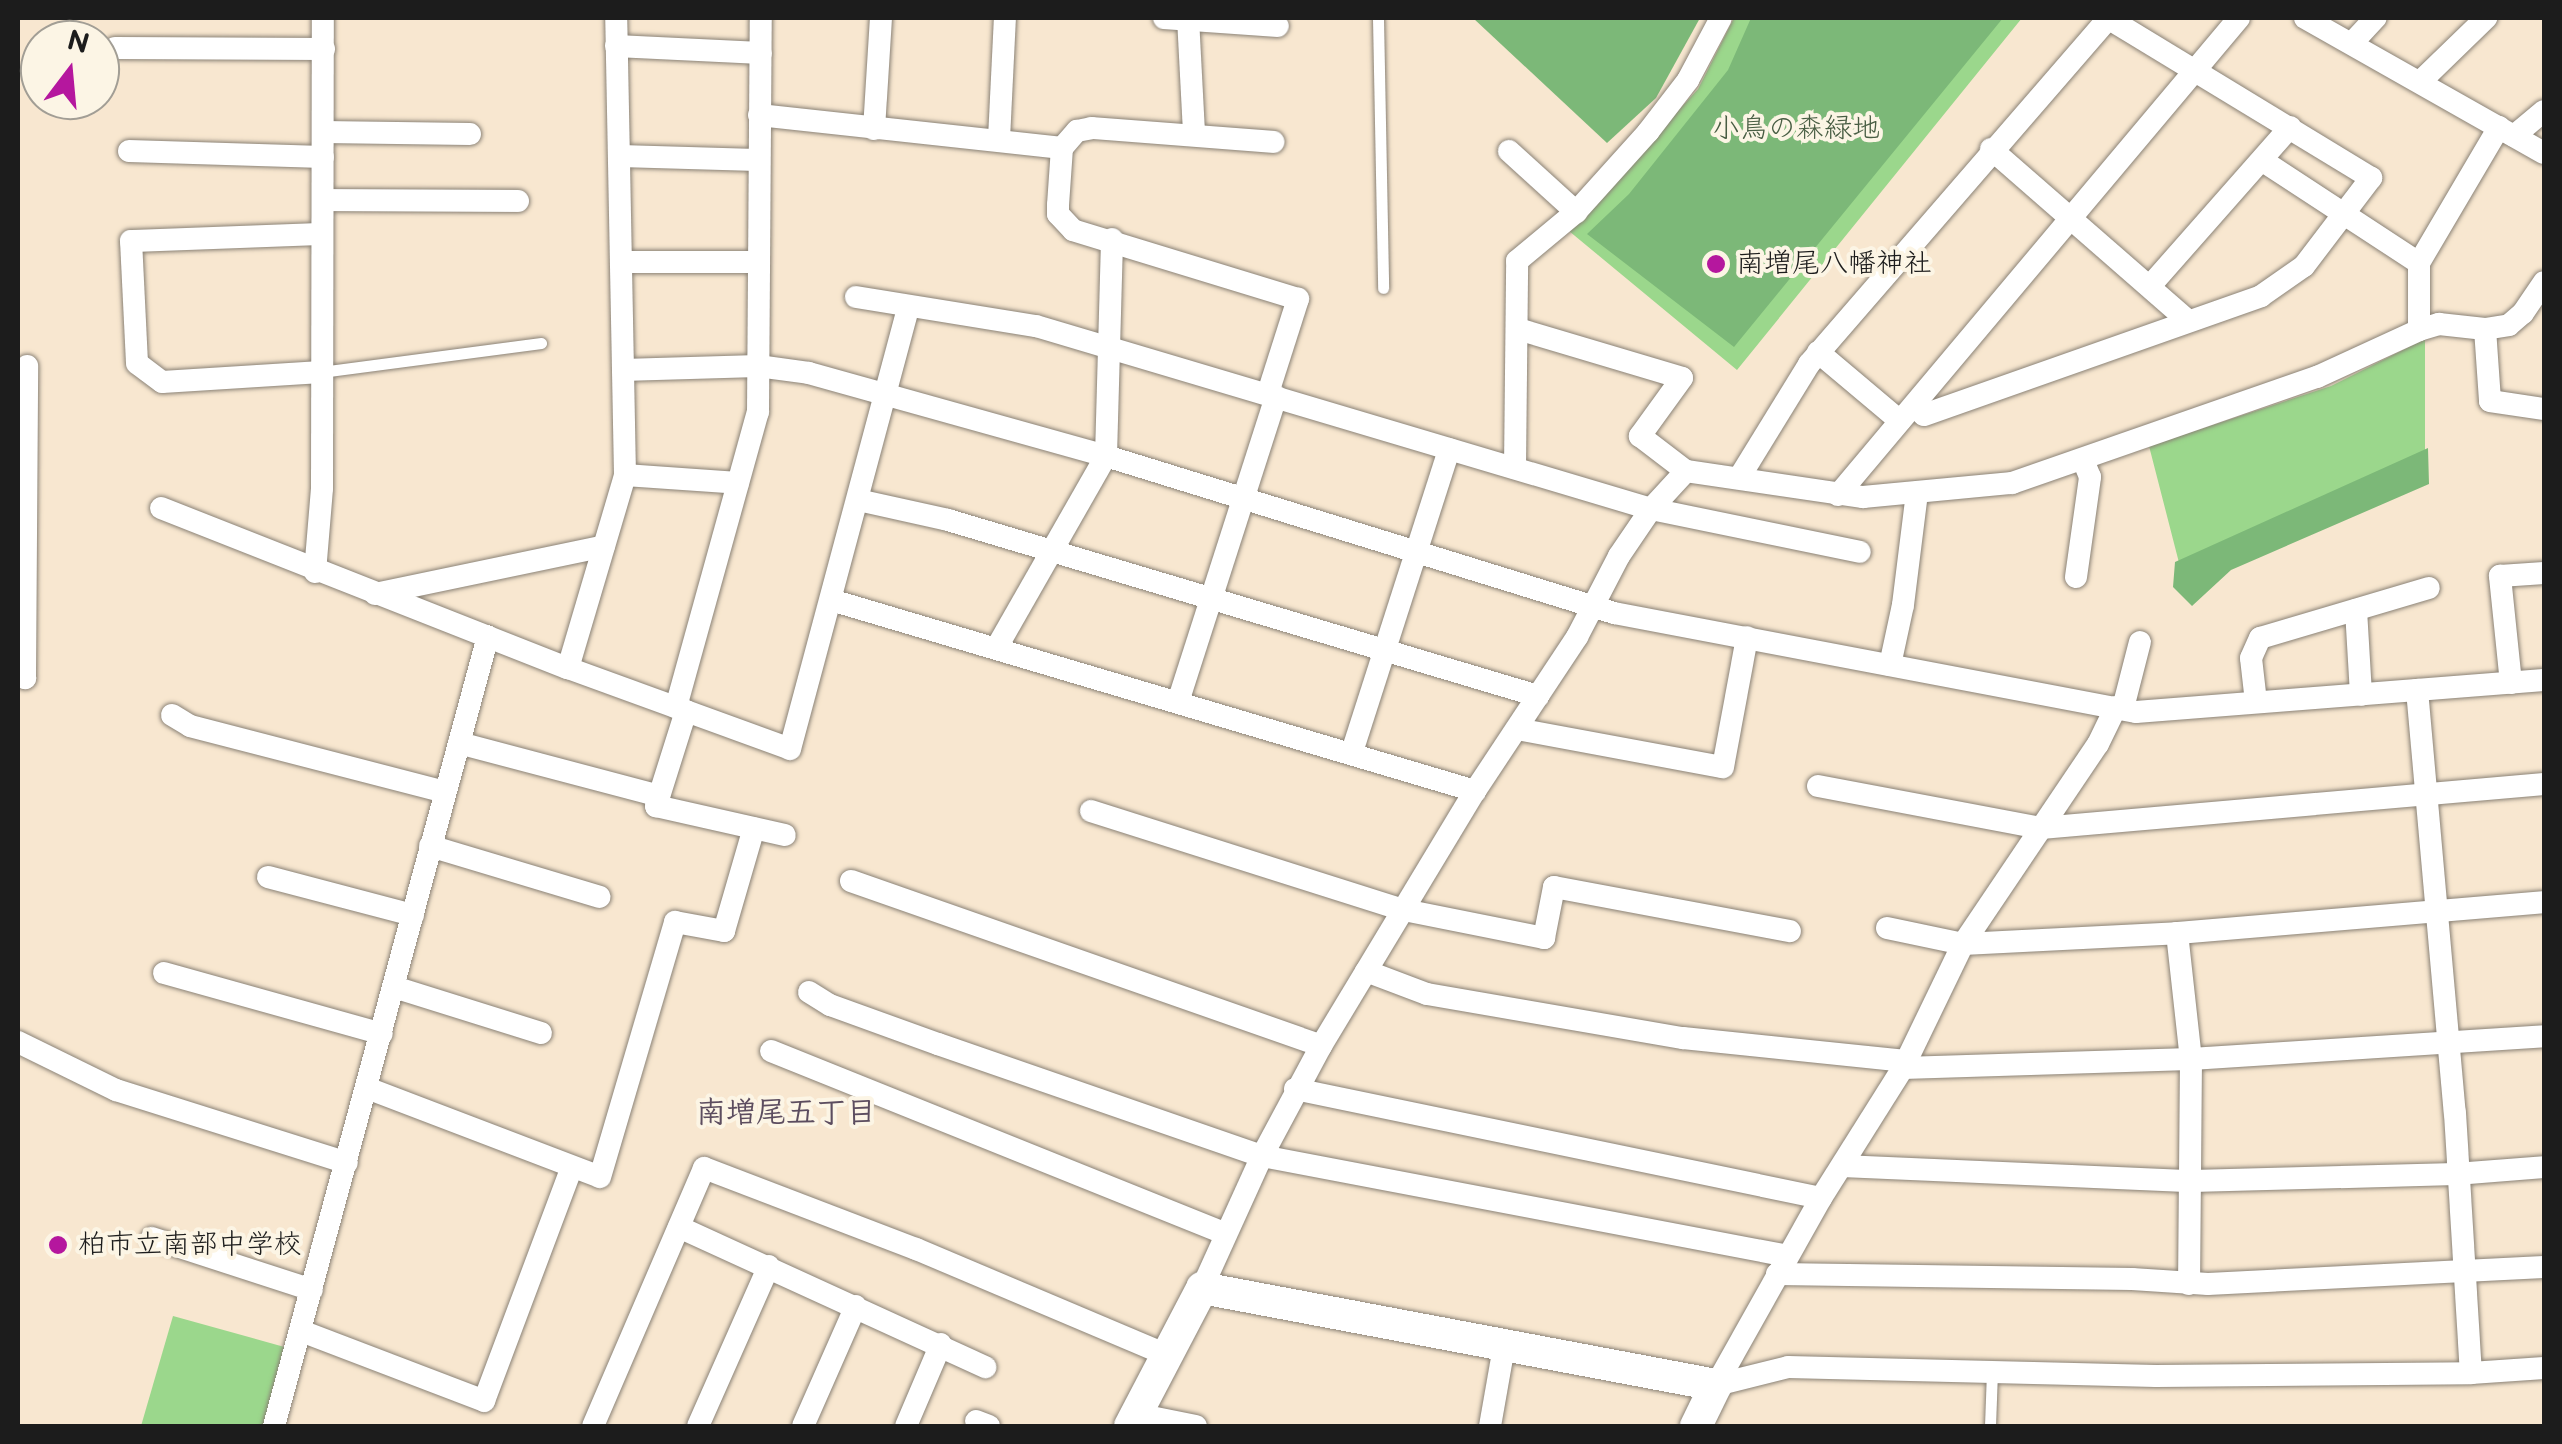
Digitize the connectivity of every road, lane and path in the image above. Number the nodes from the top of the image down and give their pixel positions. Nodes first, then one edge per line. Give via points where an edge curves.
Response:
1 (322, 18) edge
2 (616, 18) edge
3 (761, 18) edge
4 (881, 18) edge
5 (1005, 18) edge
6 (1180, 18) edge
7 (1378, 18) edge
8 (1721, 18) edge
9 (2108, 18) edge
10 (2239, 18) edge
11 (2305, 18) edge
12 (2376, 18) edge
13 (2486, 18) edge
14 (1278, 26) dead end
15 (2353, 42) junction
16 (616, 46) junction
17 (120, 48) edge
18 (324, 48) junction
19 (761, 53) junction
20 (2198, 70) junction
21 (2422, 81) junction
22 (2544, 111) edge
23 (760, 115) junction
24 (2290, 128) junction
25 (874, 129) junction
26 (324, 132) junction
27 (2506, 132) junction
28 (470, 134) dead end
29 (1194, 134) junction
30 (998, 139) junction
31 (1273, 142) dead end
32 (1062, 148) junction
33 (1991, 148) junction
34 (130, 151) dead end
35 (1508, 151) dead end
36 (2544, 153) edge
37 (620, 156) junction
38 (323, 157) junction
39 (758, 160) junction
40 (2263, 161) junction
41 (323, 200) junction
42 (518, 200) dead end
43 (1576, 212) junction
44 (2342, 216) junction
45 (2070, 219) junction
46 (322, 234) junction
47 (1112, 238) junction
48 (622, 262) junction
49 (758, 262) junction
50 (2419, 263) junction
51 (2150, 286) junction
52 (1382, 288) dead end
53 (2543, 289) edge
54 (856, 298) dead end
55 (908, 308) junction
56 (2187, 320) junction
57 (1518, 329) junction
58 (2484, 329) junction
59 (2419, 330) junction
60 (542, 343) dead end
61 (1106, 345) junction
62 (1818, 352) junction
63 (26, 366) dead end
64 (758, 366) junction
65 (624, 370) junction
66 (321, 372) junction
67 (885, 394) junction
68 (1272, 395) junction
69 (2544, 409) edge
70 (1907, 413) junction
71 (1449, 449) junction
72 (1106, 456) junction
73 (21, 460) edge
74 (2083, 460) junction
75 (1515, 468) junction
76 (1686, 471) junction
77 (625, 475) junction
78 (1739, 478) junction
79 (738, 484) junction
80 (1917, 493) junction
81 (1838, 496) junction
82 (1243, 498) junction
83 (858, 500) junction
84 (161, 508) dead end
85 (1650, 509) junction
86 (604, 546) junction
87 (1052, 550) junction
88 (1418, 550) junction
89 (1860, 552) dead end
90 (316, 572) junction
91 (21, 573) edge
92 (2544, 573) edge
93 (2076, 577) dead end
94 (2429, 588) dead end
95 (376, 594) junction
96 (1212, 598) junction
97 (831, 600) junction
98 (1596, 604) junction
99 (2356, 610) junction
100 (488, 636) junction
101 (1747, 636) junction
102 (2140, 642) dead end
103 (997, 647) junction
104 (1386, 651) junction
105 (1890, 665) junction
106 (568, 668) junction
107 (18, 675) edge
108 (2544, 680) edge
109 (2511, 683) junction
110 (2417, 690) junction
111 (2361, 695) junction
112 (1538, 696) junction
113 (1178, 702) junction
114 (2256, 702) junction
115 (2119, 708) junction
116 (681, 709) junction
117 (172, 715) dead end
118 (1517, 729) junction
119 (459, 744) junction
120 (1352, 752) junction
121 (2544, 784) edge
122 (1818, 786) dead end
123 (1475, 790) junction
124 (445, 792) junction
125 (659, 796) junction
126 (2427, 796) junction
127 (1092, 811) dead end
128 (754, 828) junction
129 (2040, 828) junction
130 (785, 835) dead end
131 (430, 846) junction
132 (268, 877) dead end
133 (851, 881) dead end
134 (600, 897) dead end
135 (2544, 902) edge
136 (1404, 910) junction
137 (2439, 912) junction
138 (413, 915) junction
139 (1887, 928) dead end
140 (1790, 931) dead end
141 (2177, 933) junction
142 (1963, 944) junction
143 (1366, 971) junction
144 (164, 973) dead end
145 (394, 987) junction
146 (809, 992) dead end
147 (542, 1033) dead end
148 (382, 1034) junction
149 (2544, 1036) edge
150 (2448, 1041) junction
151 (18, 1042) edge
152 (1320, 1046) junction
153 (771, 1051) dead end
154 (2191, 1059) junction
155 (1904, 1064) junction
156 (367, 1088) junction
157 (1295, 1089) junction
158 (1262, 1156) junction
159 (347, 1164) junction
160 (572, 1166) junction
161 (1842, 1166) junction
162 (2544, 1167) edge
163 (2456, 1174) junction
164 (2192, 1181) junction
165 (1821, 1198) junction
166 (679, 1227) junction
167 (1226, 1234) junction
168 (152, 1238) dead end
169 (1782, 1265) junction
170 (768, 1266) junction
171 (2544, 1267) edge
172 (2464, 1274) junction
173 (2189, 1284) junction
174 (1202, 1288) junction
175 (312, 1290) junction
176 (856, 1306) junction
177 (301, 1331) junction
178 (941, 1344) junction
179 (1504, 1347) junction
180 (1165, 1354) junction
181 (985, 1367) dead end
182 (2544, 1368) edge
183 (1992, 1372) junction
184 (2471, 1373) junction
185 (1716, 1385) junction
186 (1133, 1420) edge
187 (274, 1426) edge
188 (593, 1426) edge
189 (698, 1426) edge
190 (803, 1426) edge
191 (906, 1426) edge
192 (1196, 1426) edge
193 (1490, 1426) edge
194 (1696, 1426) edge
195 (1990, 1426) edge

1 - 18 street
2 - 16 street
3 - 19 street
4 - 25 street
5 - 30 street
6 - 14 street
6 - 29 street
7 - 52 lane
8 - 43 street via 1688,80
9 - 20 street
9 - 33 street
10 - 20 street
11 - 15 street
12 - 15 street
13 - 21 street
15 - 21 street
16 - 19 street
16 - 37 street
17 - 18 street
18 - 26 street
19 - 23 street
20 - 24 street
20 - 45 street
21 - 27 street
22 - 27 street
23 - 25 street
23 - 39 street
24 - 40 street
24 - 44 street via 2371,178
25 - 30 street
26 - 28 street
26 - 38 street
27 - 36 street
27 - 50 street
29 - 31 street
29 - 32 street via 1092,128 1077,131
30 - 32 street
32 - 47 street via 1058,214 1073,230
33 - 45 street
33 - 62 street
34 - 38 street
35 - 43 street
37 - 39 street
37 - 48 street
38 - 41 street
39 - 49 street
40 - 44 street
40 - 51 street
41 - 42 street
41 - 46 street
43 - 57 street via 1517,262
44 - 50 street
44 - 56 street via 2304,266 2260,296
45 - 51 street
45 - 70 street
46 - 66 street
46 - 66 street via 131,241 137,363 162,382
47 - 61 street
47 - 68 street via 1298,300
48 - 49 street
48 - 65 street
49 - 64 street
50 - 59 street
51 - 56 street
53 - 58 street via 2509,325
54 - 55 street
55 - 61 street via 1036,326
55 - 67 street
56 - 70 street via 1924,415
57 - 75 street
57 - 76 street via 1682,378 1640,436
58 - 59 street via 2439,324
58 - 69 street via 2490,401
59 - 74 street via 2317,377
60 - 66 lane
61 - 68 street
61 - 72 street
62 - 70 street
62 - 78 street
63 - 73 street
64 - 65 street
64 - 67 street
64 - 79 street via 758,412
65 - 77 street
66 - 90 street
67 - 72 street
67 - 83 street
68 - 71 street
68 - 82 street
70 - 81 street
71 - 75 street
71 - 88 street
72 - 82 street
72 - 87 street
73 - 91 street
74 - 80 street via 2012,483
74 - 93 street via 2090,476
75 - 85 street
76 - 78 street
76 - 85 street
77 - 79 street
77 - 86 street
78 - 81 street
79 - 116 street
80 - 81 street
80 - 105 street
82 - 88 street
82 - 96 street
83 - 87 street
83 - 97 street
84 - 90 street
85 - 89 street
85 - 98 street
86 - 95 street
86 - 106 street
87 - 96 street
87 - 103 street
88 - 98 street
88 - 104 street
90 - 95 street
91 - 107 street via 25,678
92 - 109 street via 2500,576
94 - 99 street
95 - 100 street
96 - 104 street
96 - 113 street
97 - 103 street
97 - 116 street via 790,749
98 - 101 street via 1614,614
98 - 112 street
99 - 111 street
99 - 114 street via 2260,638 2252,658
100 - 106 street
100 - 119 street
101 - 105 street
101 - 118 street via 1722,768
102 - 115 street
103 - 113 street
104 - 112 street
104 - 120 street
105 - 115 street
106 - 116 street
108 - 109 street
109 - 110 street
110 - 111 street
110 - 126 street
111 - 114 street
112 - 118 street
113 - 120 street
114 - 115 street
115 - 129 street
116 - 125 street
117 - 124 street via 190,726
118 - 123 street
119 - 124 street
119 - 125 street
120 - 123 street
121 - 126 street
122 - 129 street
123 - 136 street
124 - 131 street
125 - 128 street via 656,806
126 - 129 street
126 - 137 street
127 - 136 street
128 - 130 street
128 - 160 street via 724,931 675,922 600,1177
129 - 142 street
131 - 134 street
131 - 138 street
132 - 138 street
133 - 152 street
135 - 137 street
136 - 140 street via 1544,938 1554,887
136 - 143 street
137 - 141 street
137 - 150 street
138 - 145 street
139 - 142 street
141 - 142 street
141 - 154 street
142 - 155 street
143 - 152 street
143 - 155 street via 1427,994 1663,1035
144 - 148 street
145 - 147 street
145 - 148 street
146 - 158 street via 830,1005
148 - 156 street
149 - 150 street
150 - 154 street
150 - 163 street
151 - 159 street via 116,1090
152 - 157 street
153 - 167 street
154 - 155 street
154 - 164 street
155 - 161 street
156 - 159 street
156 - 160 street
157 - 158 street
157 - 165 street
158 - 167 street
158 - 169 street
159 - 175 street
160 - 177 street via 484,1401
161 - 164 street
161 - 165 street
162 - 163 street
163 - 164 street
163 - 172 street
164 - 173 street
165 - 169 street
166 - 170 street
166 - 180 street via 704,1168 916,1248
166 - 188 street
167 - 174 street
168 - 175 street
169 - 173 street
169 - 185 street
170 - 176 street
170 - 189 street
171 - 172 street
172 - 173 street
172 - 184 street
174 - 179 street
174 - 180 street
175 - 177 street
176 - 178 street
176 - 190 street
177 - 187 street
178 - 181 street
178 - 191 street
179 - 185 street
179 - 193 street
180 - 186 street
182 - 184 street
183 - 184 street
183 - 185 street via 1788,1368
183 - 195 lane
185 - 194 street
186 - 192 street

